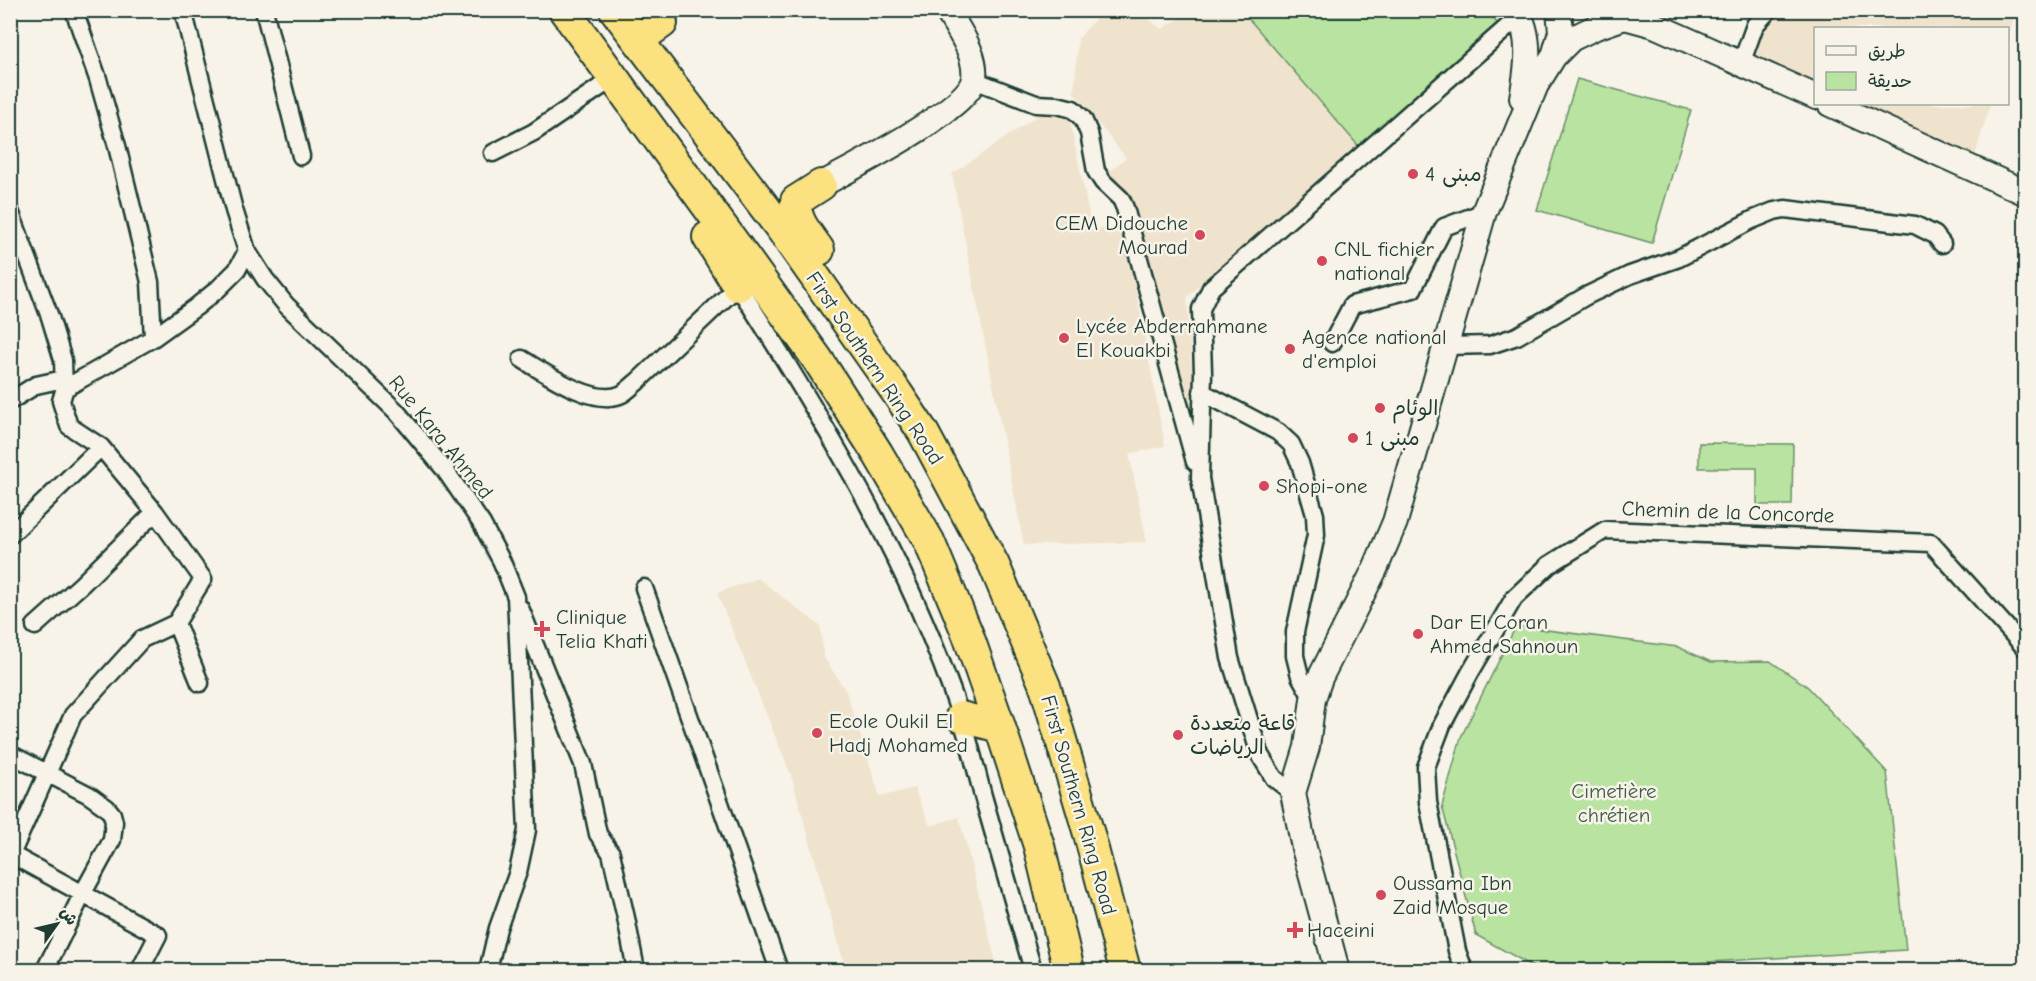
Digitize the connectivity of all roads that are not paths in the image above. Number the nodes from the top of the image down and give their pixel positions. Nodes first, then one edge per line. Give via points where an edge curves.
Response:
1 (74, 10) edge
2 (183, 10) edge
3 (264, 10) edge
4 (564, 10) edge
5 (615, 10) edge
6 (947, 10) edge
7 (1545, 10) edge
8 (1559, 10) edge
9 (1602, 10) edge
10 (1769, 10) edge
11 (1518, 13) edge
12 (1625, 17) junction
13 (659, 25) edge
14 (1528, 45) junction
15 (1554, 56) junction
16 (1741, 64) junction
17 (974, 80) junction
18 (616, 84) junction
19 (1814, 97) edge
20 (1832, 105) edge
21 (1517, 130) junction
22 (493, 153) dead end
23 (301, 156) dead end
24 (821, 185) joint
25 (2025, 193) edge
26 (10, 211) edge
27 (1484, 212) junction
28 (1942, 244) dead end
29 (248, 251) junction
30 (738, 286) junction
31 (153, 338) junction
32 (1332, 343) dead end
33 (1446, 346) junction
34 (522, 359) dead end
35 (64, 380) junction
36 (1202, 392) junction
37 (897, 393) junction
38 (10, 401) edge
39 (101, 447) junction
40 (1200, 478) junction
41 (155, 512) junction
42 (10, 535) edge
43 (644, 588) dead end
44 (516, 597) junction
45 (176, 623) junction
46 (35, 626) dead end
47 (2025, 649) edge
48 (200, 683) dead end
49 (1313, 699) junction
50 (961, 717) junction
51 (1000, 727) junction
52 (10, 754) edge
53 (47, 772) junction
54 (1293, 793) junction
55 (11, 856) edge
56 (83, 893) junction
57 (45, 970) edge
58 (140, 970) edge
59 (488, 970) edge
60 (636, 970) edge
61 (779, 970) edge
62 (1033, 970) edge
63 (1069, 970) edge
64 (1125, 970) edge
65 (1338, 970) edge
66 (1464, 970) edge

1 - 31 street via 117,146 150,282
2 - 29 street, Rue Kara Ahmed
3 - 23 street
4 - 18 highway, First Southern Ring Road
5 - 13 highway, First Southern Ring Road
6 - 17 street via 973,61
7 - 14 street via 1534,23
8 - 15 street via 1561,32
9 - 12 street
10 - 16 street via 1755,25
11 - 14 street
11 - 36 street via 1211,288 1200,309
12 - 15 street via 1581,33
12 - 16 street via 1654,25
13 - 37 highway, First Southern Ring Road via 782,230
14 - 21 street via 1528,69
15 - 21 street via 1536,85
16 - 19 street
17 - 24 street via 965,94 926,125
17 - 40 street via 1036,104 1073,110 1083,119 1096,171 1125,208
18 - 22 street
18 - 30 highway
18 - 51 highway, First Southern Ring Road via 818,360 878,454 928,542 968,635
20 - 25 street
21 - 27 street
24 - 37 highway via 796,201 795,210 877,333
26 - 35 street via 50,317 63,360
27 - 32 street via 1444,227 1413,289 1352,304
27 - 33 street
28 - 33 street via 1935,235 1915,225 1785,209 1774,211 1678,258 1595,292 1517,336 1490,345
29 - 31 street via 237,270 218,289
29 - 44 street, Rue Kara Ahmed via 286,305 396,411 445,470 482,524
30 - 34 street via 620,395 603,398 584,393
30 - 50 street via 808,399 867,506 922,618
31 - 35 street via 80,381 69,386
33 - 49 street via 1395,522
35 - 38 street via 36,385
35 - 39 street via 61,401 69,426
36 - 40 street
36 - 49 street via 1278,432 1291,444 1300,463 1316,515 1316,535 1295,632 1295,656 1300,676
37 - 64 highway, First Southern Ring Road via 923,432 994,565 1045,686
39 - 41 street
39 - 42 street
40 - 54 street via 1230,658 1260,755 1274,778
41 - 45 street via 202,579
41 - 46 street
43 - 61 street
44 - 59 street, Rue Kara Ahmed via 527,830
44 - 60 street via 583,764 598,834 611,852
45 - 48 street
45 - 53 street via 142,639 73,715
47 - 66 street, Chemin de la Concorde via 1931,543 1605,530 1549,565 1514,598 1448,714 1426,766 1428,802
49 - 54 street via 1308,747
50 - 51 highway
50 - 62 street
51 - 63 highway, First Southern Ring Road via 1039,846
52 - 53 street
53 - 55 street
53 - 56 street via 89,795 112,814 112,840
54 - 65 street
55 - 56 street
56 - 57 street
56 - 58 street via 158,935

